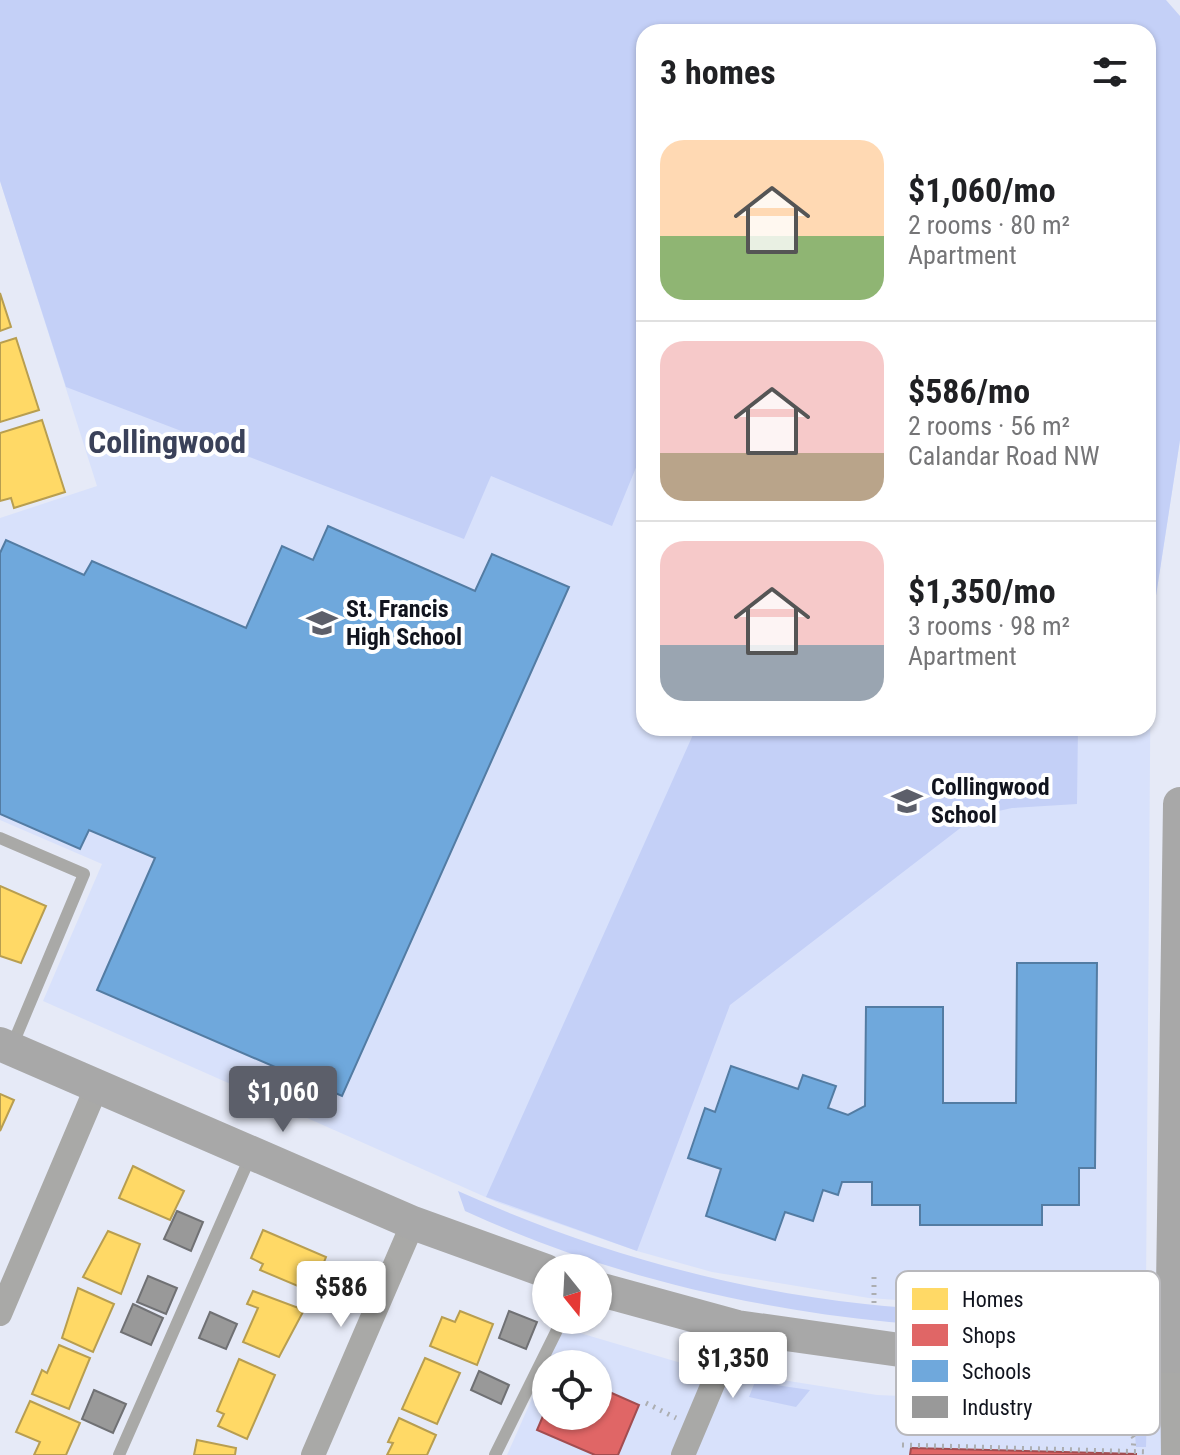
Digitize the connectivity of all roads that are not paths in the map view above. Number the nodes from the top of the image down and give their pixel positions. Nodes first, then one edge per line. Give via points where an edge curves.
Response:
1 (1180, 804) edge
2 (0, 838) edge
3 (5, 1046) edge
4 (97, 1086) junction
5 (252, 1152) junction
6 (413, 1223) junction
7 (532, 1266) edge
8 (612, 1293) edge
9 (0, 1314) edge
10 (737, 1327) junction
11 (555, 1334) edge
12 (896, 1349) edge
13 (1176, 1356) edge
14 (1161, 1453) edge
15 (119, 1455) edge
16 (313, 1455) edge
17 (495, 1455) edge
18 (683, 1455) edge

1 - 13 street
2 - 3 lane via 84,874
3 - 4 street
4 - 5 street
4 - 9 street
5 - 6 street
5 - 15 lane
6 - 7 street
6 - 16 street
8 - 10 street
10 - 12 street
10 - 18 street
11 - 17 lane
13 - 14 street

